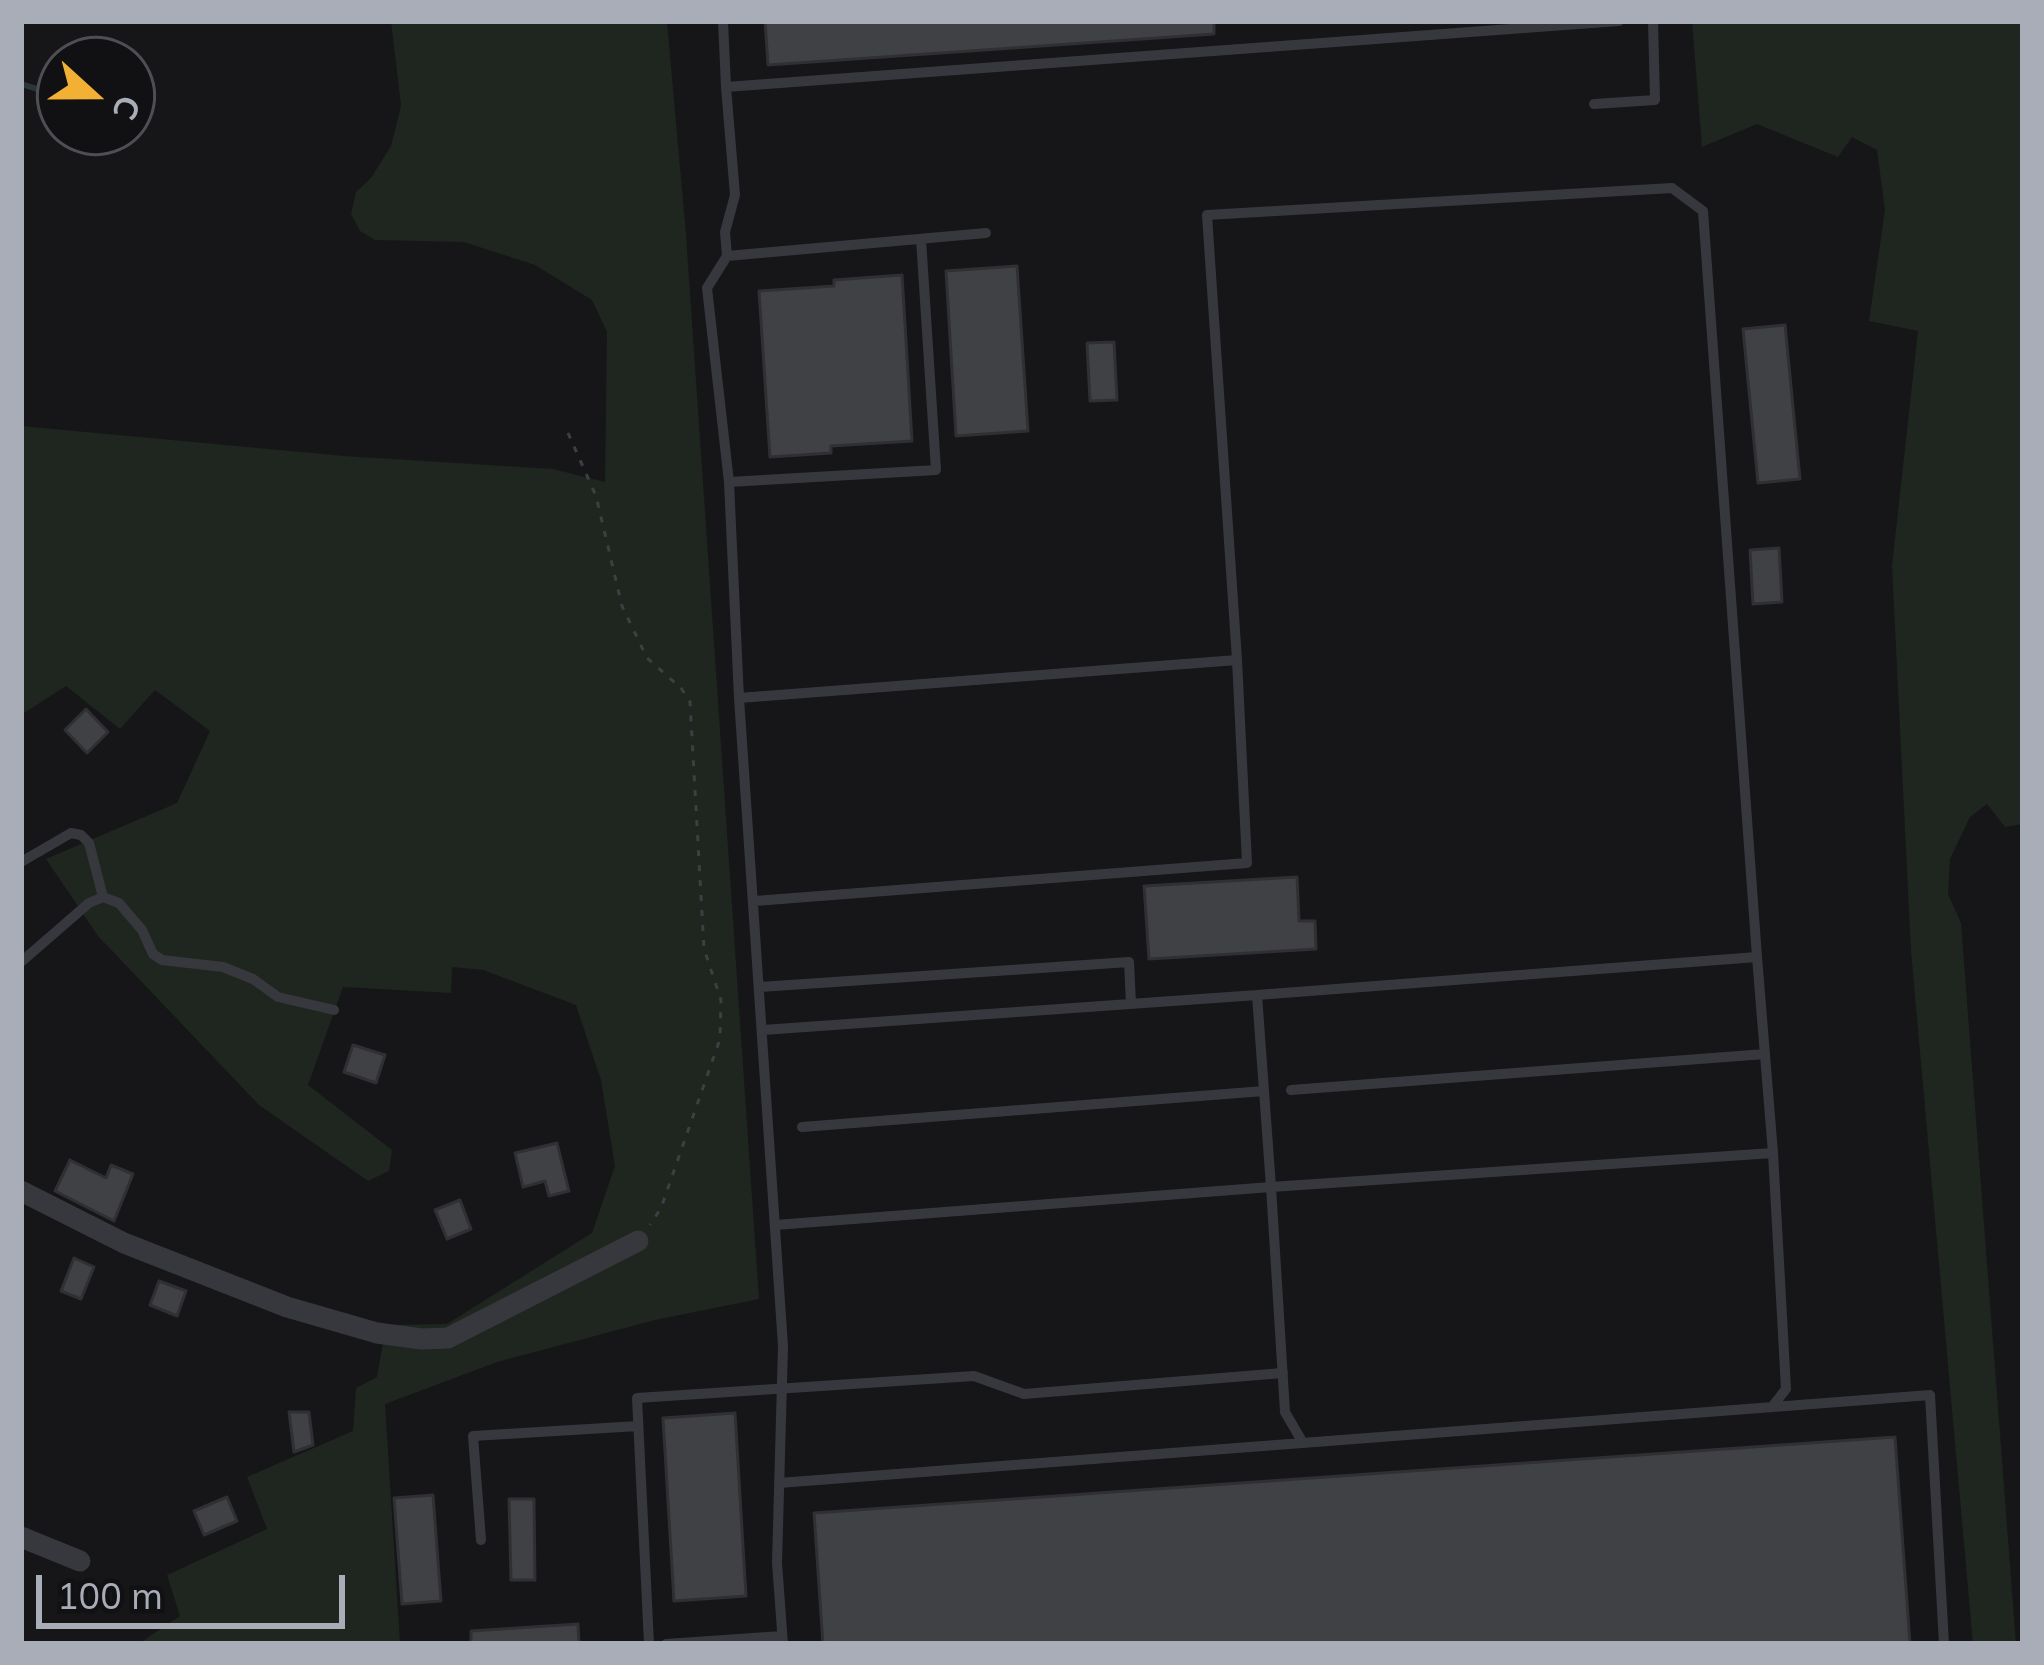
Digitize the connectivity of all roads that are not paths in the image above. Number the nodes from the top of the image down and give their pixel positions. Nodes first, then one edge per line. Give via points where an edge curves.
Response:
1 (723, 21) edge
2 (1619, 21) edge
3 (1653, 21) edge
4 (726, 87) junction
5 (1594, 104) dead end
6 (986, 233) dead end
7 (922, 239) junction
8 (727, 256) junction
9 (728, 482) junction
10 (1237, 660) junction
11 (739, 698) junction
12 (21, 862) edge
13 (103, 897) junction
14 (755, 901) junction
15 (1757, 956) junction
16 (21, 962) edge
17 (760, 987) junction
18 (1257, 995) junction
19 (1131, 1004) junction
20 (334, 1010) dead end
21 (763, 1030) junction
22 (1765, 1054) junction
23 (1291, 1090) dead end
24 (1264, 1091) junction
25 (802, 1126) dead end
26 (1773, 1153) junction
27 (1270, 1186) junction
28 (21, 1191) edge
29 (775, 1225) junction
30 (638, 1241) road end
31 (1283, 1373) junction
32 (782, 1390) junction
33 (1772, 1407) junction
34 (638, 1426) junction
35 (1303, 1443) junction
36 (779, 1483) junction
37 (21, 1537) edge
38 (481, 1540) dead end
39 (80, 1561) dead end
40 (782, 1640) edge
41 (649, 1644) edge
42 (666, 1644) edge
43 (1944, 1644) edge

1 - 4 lane
2 - 4 lane
3 - 5 lane via 1655,100
4 - 8 lane via 735,195
6 - 7 lane
7 - 8 lane
7 - 9 lane via 936,470
8 - 9 lane via 707,288
9 - 11 lane
10 - 11 lane
10 - 14 lane via 1247,863
10 - 15 lane via 1207,215 1672,188 1702,211
11 - 14 lane
12 - 13 lane via 81,835
13 - 16 lane
13 - 20 lane via 119,903 162,960 223,967 297,1005
14 - 17 lane
15 - 18 lane
15 - 22 lane
17 - 19 lane via 1130,962
17 - 21 lane
18 - 19 lane
18 - 24 lane
19 - 21 lane
21 - 29 lane
22 - 23 lane
22 - 26 lane
24 - 25 lane
24 - 27 lane
26 - 27 lane
26 - 33 lane via 1786,1389
27 - 29 lane
27 - 31 lane
28 - 30 street via 124,1243 287,1307 422,1339 448,1338
29 - 32 lane
31 - 32 lane via 1024,1394 974,1376
31 - 35 lane via 1285,1412
32 - 34 lane via 637,1398
32 - 36 lane
33 - 35 lane
33 - 43 lane via 1930,1395
34 - 38 lane via 473,1436
34 - 41 lane
35 - 36 lane
36 - 40 lane
37 - 39 street
40 - 42 lane

